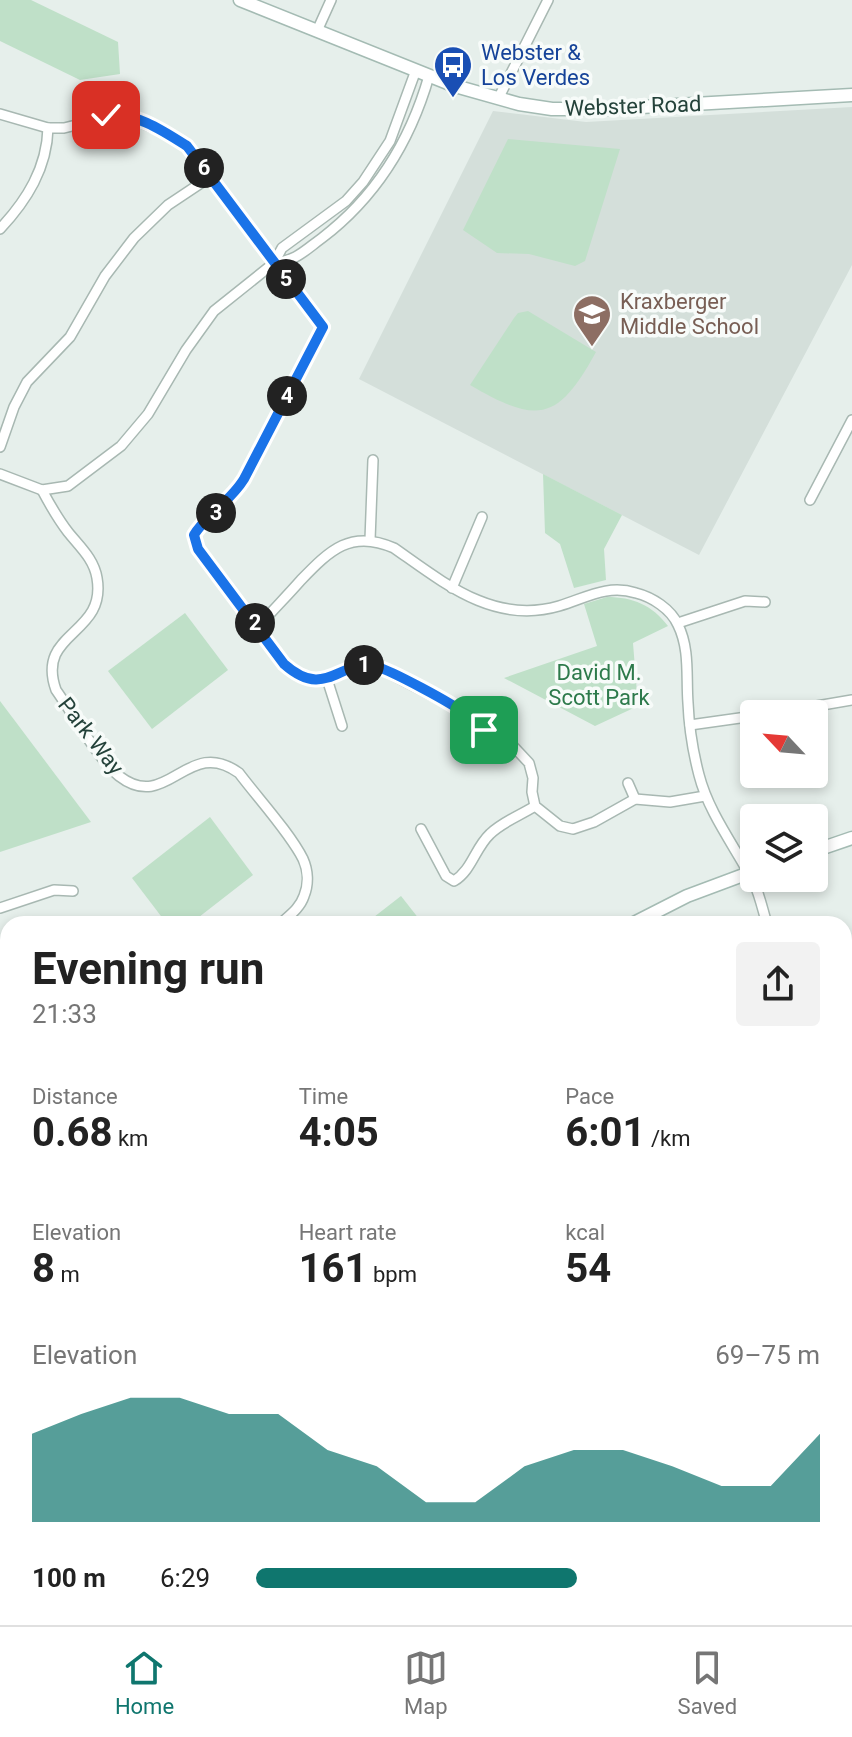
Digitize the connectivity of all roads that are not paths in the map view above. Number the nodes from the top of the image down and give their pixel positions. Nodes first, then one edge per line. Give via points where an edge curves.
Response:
1 (240, 0) edge
2 (331, 0) edge
3 (548, 0) edge
4 (317, 31) junction
5 (416, 70) junction
6 (429, 76) junction
7 (852, 95) edge
8 (498, 99) junction
9 (0, 114) edge
10 (48, 128) junction
11 (210, 177) junction
12 (0, 229) edge
13 (274, 263) junction
14 (852, 420) edge
15 (849, 434) edge
16 (0, 447) edge
17 (373, 460) dead end
18 (0, 474) edge
19 (42, 490) junction
20 (810, 500) dead end
21 (482, 517) dead end
22 (370, 540) junction
23 (452, 588) junction
24 (765, 602) dead end
25 (678, 623) junction
26 (258, 627) junction
27 (327, 679) junction
28 (852, 700) edge
29 (828, 705) edge
30 (740, 718) edge
31 (690, 725) junction
32 (342, 726) dead end
33 (628, 783) dead end
34 (705, 796) junction
35 (635, 799) junction
36 (535, 806) junction
37 (421, 829) dead end
38 (852, 838) edge
39 (828, 846) edge
40 (740, 854) edge
41 (740, 876) edge
42 (73, 891) dead end
43 (758, 892) edge
44 (0, 908) edge
45 (288, 916) edge
46 (648, 916) edge
47 (765, 916) edge

1 - 4 street, Webster Road
2 - 4 street
3 - 8 street
4 - 5 street, Webster Road
5 - 6 street, Webster Road
5 - 13 street via 390,141 363,182 282,248
6 - 8 street, Webster Road
6 - 13 street via 402,146 359,207 292,261
7 - 8 street, Webster Road via 606,109 552,109
9 - 10 street
10 - 11 street via 106,115 129,116 187,146
10 - 12 street via 30,192
11 - 13 street
11 - 16 street via 168,205 134,238 70,337 21,392
13 - 19 street via 214,311 148,414 121,446 68,486
13 - 26 street via 323,327 239,487 194,535 198,549
14 - 15 street
15 - 20 street
17 - 22 street
18 - 19 street
19 - 45 street, Park Way via 95,568 97,597 88,621 54,654 51,678 56,690 110,767 126,780 156,786 207,761 239,773 306,868 304,897
21 - 23 street
22 - 23 street via 394,548
22 - 26 street via 329,552
23 - 25 street via 486,605 522,611 556,607 596,592 627,591 658,603
24 - 25 street via 745,601
25 - 31 street via 688,663
26 - 27 street via 293,672
27 - 32 street
27 - 36 street via 356,666 375,666 464,712 529,763
28 - 29 street
30 - 31 street
31 - 34 street
33 - 35 street
34 - 35 street via 670,802
34 - 40 street
35 - 36 street via 573,829 560,826
36 - 37 street via 491,832 454,881 446,876
38 - 39 street
41 - 46 street
42 - 44 street via 54,890
43 - 47 street

